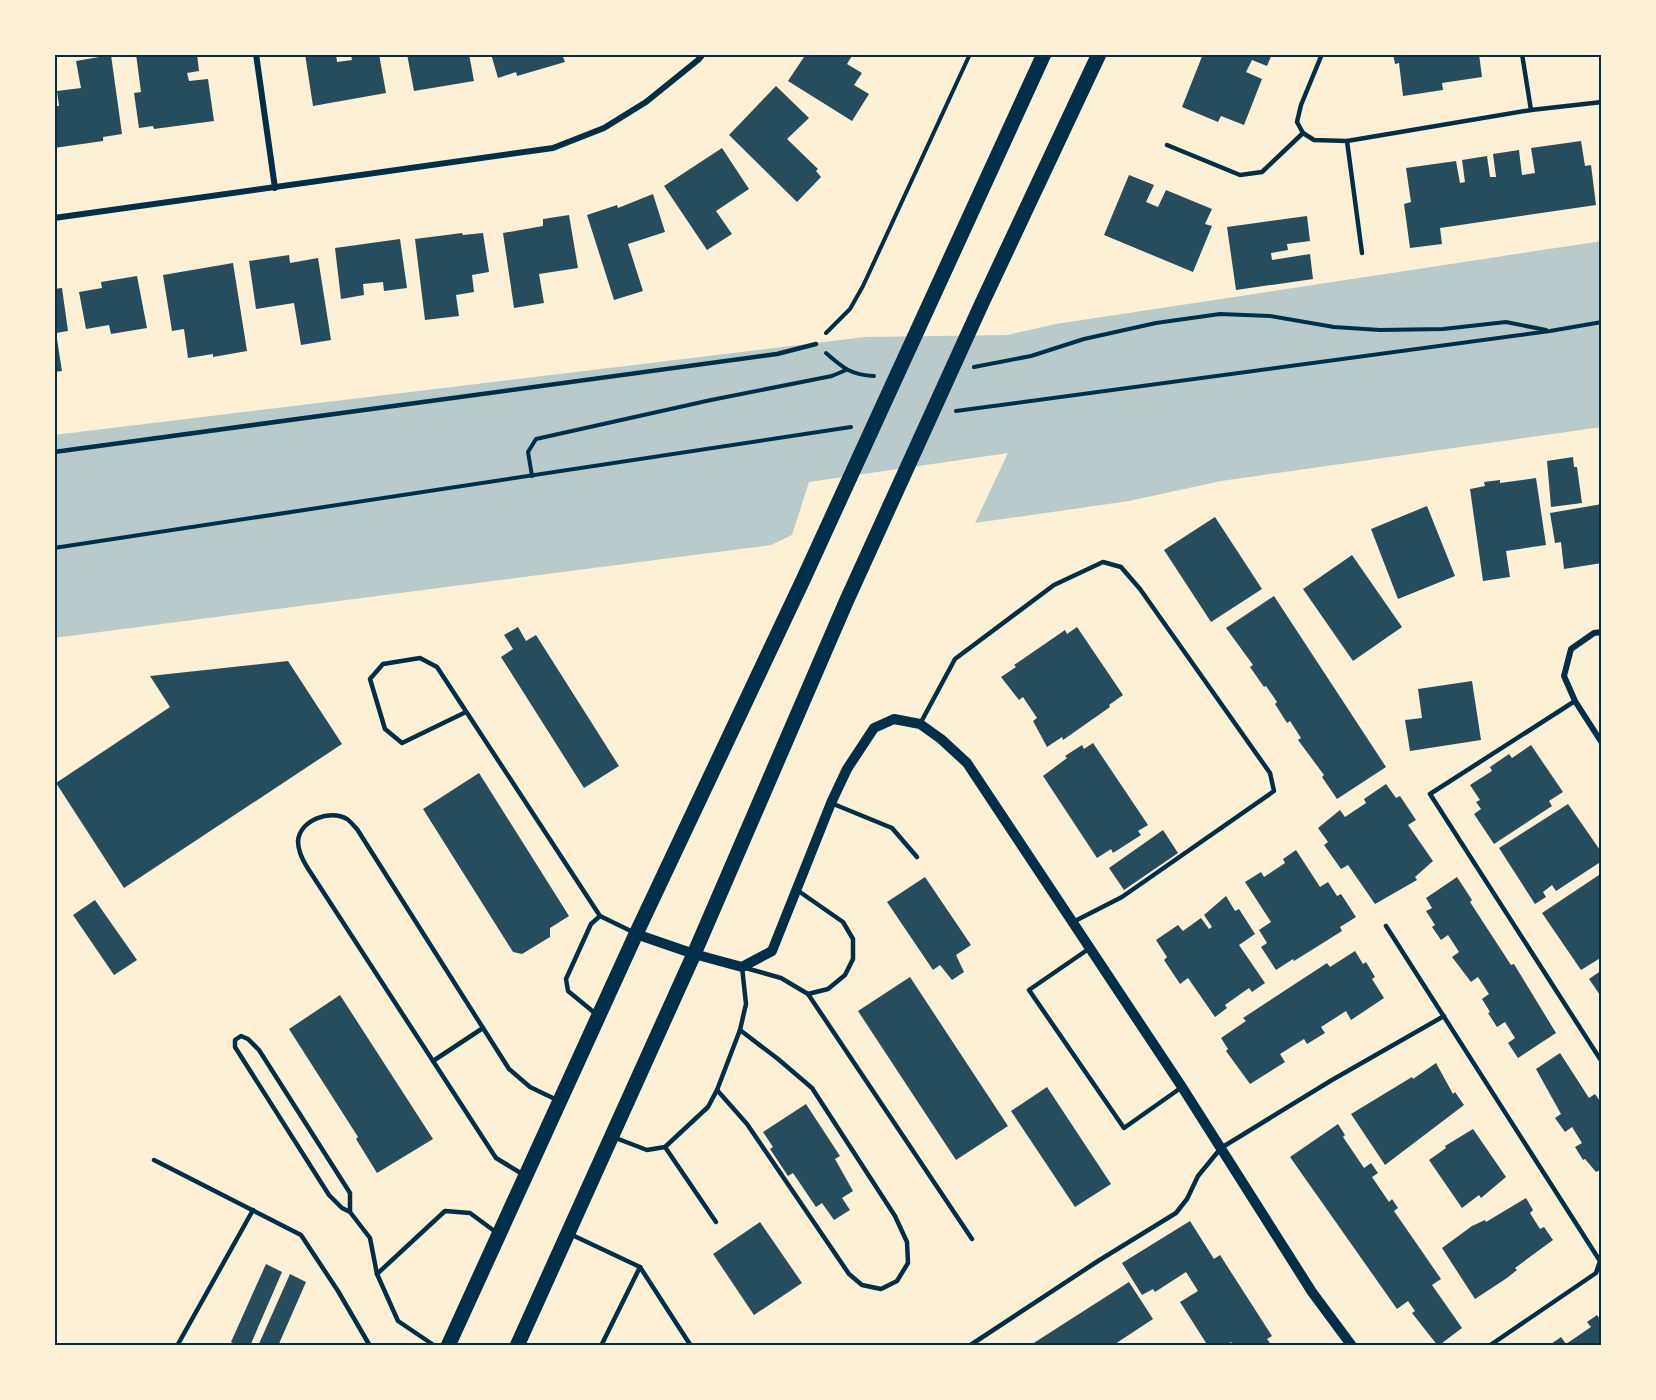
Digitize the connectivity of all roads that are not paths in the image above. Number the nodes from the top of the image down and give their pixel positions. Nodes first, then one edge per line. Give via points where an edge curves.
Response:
1 (256, 54) edge
2 (703, 54) edge
3 (1044, 54) edge
4 (1099, 54) edge
5 (1322, 54) edge
6 (1522, 54) edge
7 (1602, 102) edge
8 (1531, 110) junction
9 (1304, 133) junction
10 (1347, 141) junction
11 (1167, 145) dead end
12 (275, 188) junction
13 (54, 218) edge
14 (1362, 253) dead end
15 (816, 344) road end
16 (54, 452) edge
17 (1602, 632) edge
18 (1575, 701) junction
19 (466, 712) junction
20 (920, 724) junction
21 (1602, 743) edge
22 (831, 803) junction
23 (917, 856) dead end
24 (797, 890) junction
25 (600, 916) junction
26 (1072, 922) junction
27 (1386, 926) dead end
28 (636, 934) junction
29 (1090, 948) junction
30 (694, 954) junction
31 (742, 967) junction
32 (808, 994) junction
33 (598, 1015) junction
34 (1444, 1016) junction
35 (483, 1028) junction
36 (740, 1030) junction
37 (433, 1062) junction
38 (1602, 1062) edge
39 (1182, 1087) junction
40 (717, 1090) junction
41 (560, 1101) junction
42 (612, 1136) junction
43 (665, 1147) junction
44 (1221, 1148) junction
45 (154, 1160) dead end
46 (526, 1176) junction
47 (253, 1210) junction
48 (351, 1212) junction
49 (716, 1222) dead end
50 (568, 1233) junction
51 (499, 1234) junction
52 (972, 1239) dead end
53 (640, 1267) junction
54 (377, 1274) junction
55 (177, 1346) edge
56 (370, 1346) edge
57 (435, 1346) edge
58 (448, 1346) edge
59 (517, 1346) edge
60 (601, 1346) edge
61 (691, 1346) edge
62 (969, 1346) edge
63 (1352, 1346) edge
64 (1490, 1346) edge

1 - 12 street
2 - 12 street via 646,102 604,128 553,148
3 - 28 main road
4 - 30 main road via 846,602
5 - 9 lane via 1300,105 1297,122
6 - 8 lane
7 - 8 lane
8 - 10 lane
9 - 10 lane via 1314,140
9 - 11 lane via 1262,172 1240,175
10 - 14 lane
12 - 13 street
15 - 16 lane via 777,354
17 - 18 street via 1593,633 1571,649 1564,676
18 - 21 street
18 - 38 lane via 1430,794
19 - 19 lane via 437,667 420,658 383,664 370,680 385,729 402,743
19 - 25 lane
20 - 22 street via 894,719 874,728 847,769
20 - 26 street via 967,763
20 - 26 lane via 955,659 1054,585 1103,562 1121,567 1140,589 1270,773 1274,791 1122,897
22 - 23 lane via 892,828
22 - 24 street
24 - 31 street via 772,951
24 - 32 lane via 843,922 853,939 853,959 844,975 828,989
25 - 28 lane
25 - 33 lane via 591,924 566,979 568,991
26 - 29 street
27 - 34 lane
28 - 30 street
28 - 33 main road
29 - 39 street
29 - 39 lane via 1029,990 1124,1128
30 - 31 street
30 - 42 main road
31 - 32 lane via 781,978
31 - 36 lane via 746,1005
32 - 52 lane
33 - 41 main road
34 - 44 lane
34 - 64 lane via 1600,1261 1596,1273
35 - 37 lane
35 - 37 lane via 357,829 346,818 317,818 298,839 300,855
35 - 41 lane via 509,1069 530,1087
36 - 40 lane
36 - 40 lane via 812,1088 895,1216 908,1242 908,1263 897,1281 881,1289 862,1285 849,1274 747,1124
37 - 46 lane via 496,1158
39 - 44 street
40 - 43 lane via 708,1107
41 - 46 main road
42 - 43 lane via 647,1150
42 - 50 main road
43 - 49 lane
44 - 62 lane via 1176,1213
44 - 63 street via 1312,1292
45 - 47 lane
46 - 51 main road
47 - 55 lane
47 - 56 lane via 301,1235
48 - 48 lane via 329,1195 235,1047 235,1040 241,1036 259,1050 350,1192
48 - 54 lane via 370,1238
50 - 53 lane
50 - 59 main road
51 - 54 lane via 470,1213 445,1211
51 - 58 main road
53 - 60 lane
53 - 61 lane
54 - 57 lane via 398,1321

